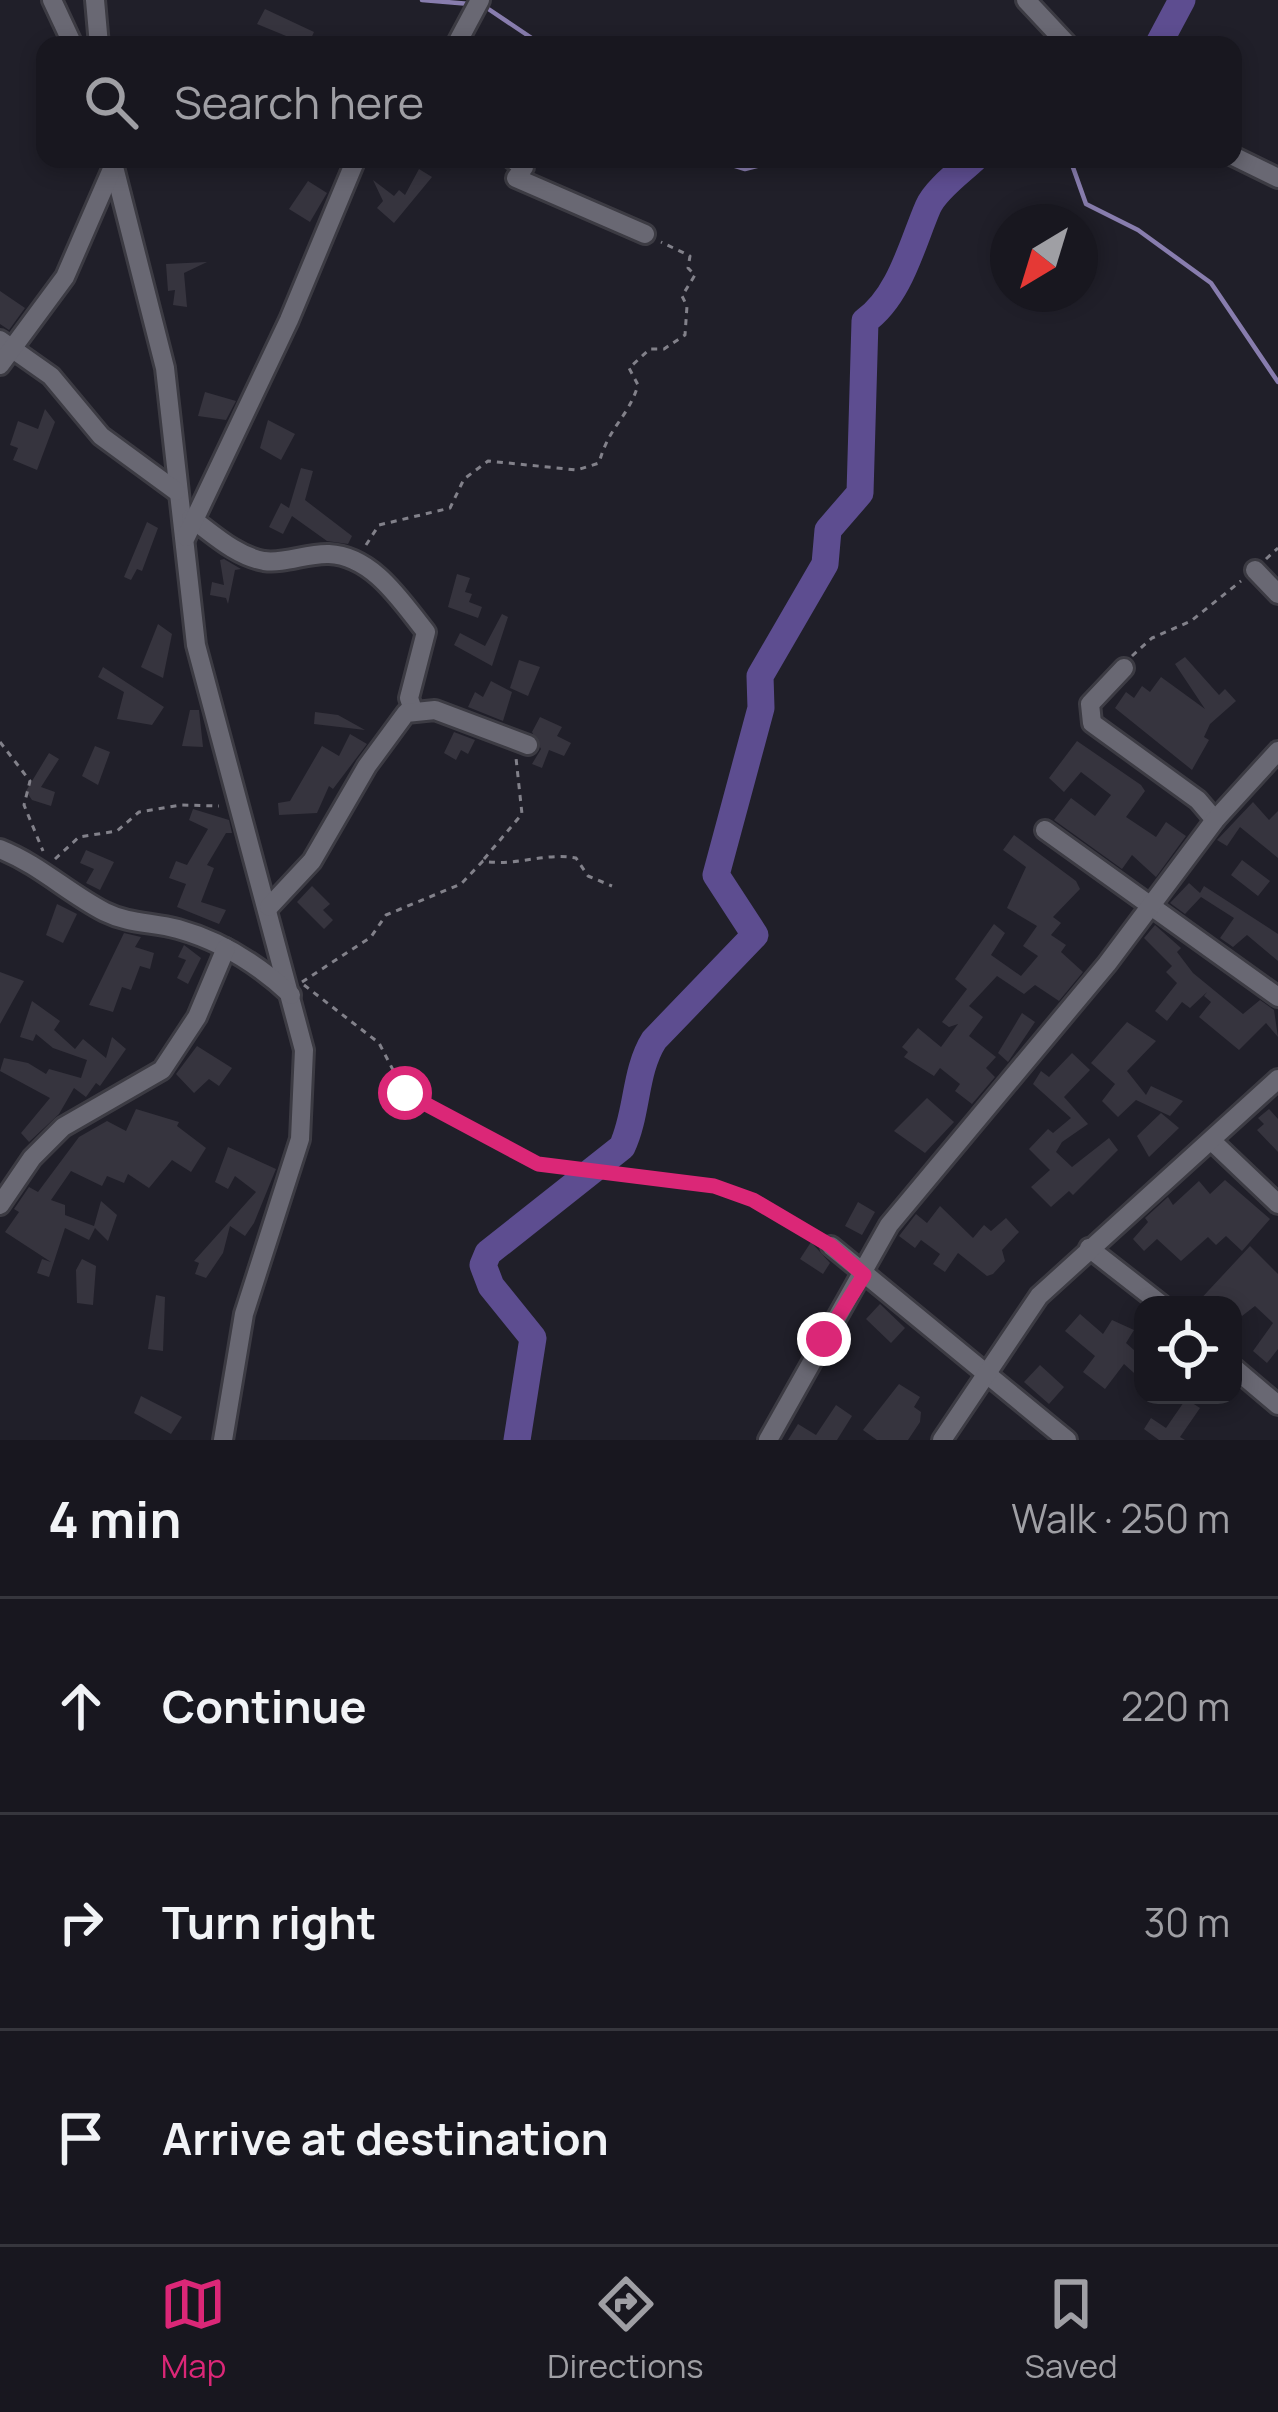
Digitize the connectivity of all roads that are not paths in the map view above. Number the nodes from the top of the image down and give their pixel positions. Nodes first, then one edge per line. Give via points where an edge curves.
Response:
1 (52, 0) edge
2 (95, 0) edge
3 (480, 0) edge
4 (1026, 0) edge
5 (69, 36) edge
6 (98, 36) edge
7 (461, 36) edge
8 (1060, 36) edge
9 (1242, 160) edge
10 (111, 168) edge
11 (115, 168) edge
12 (352, 168) edge
13 (523, 168) edge
14 (1278, 178) edge
15 (645, 234) road end
16 (4, 351) edge
17 (176, 491) junction
18 (191, 518) junction
19 (185, 542) junction
20 (1256, 570) road end
21 (1278, 594) edge
22 (1124, 668) road end
23 (413, 710) junction
24 (528, 746) dead end
25 (1278, 751) edge
26 (1215, 820) junction
27 (1045, 830) dead end
28 (0, 849) edge
29 (269, 907) junction
30 (1150, 909) junction
31 (226, 948) junction
32 (295, 989) junction
33 (1278, 997) edge
34 (1278, 1079) edge
35 (1214, 1143) junction
36 (7, 1176) edge
37 (1278, 1204) edge
38 (0, 1205) edge
39 (831, 1246) road end
40 (1089, 1248) junction
41 (864, 1275) junction
42 (1150, 1296) edge
43 (982, 1373) junction
44 (1242, 1374) edge
45 (1278, 1405) edge
46 (223, 1440) edge
47 (768, 1440) edge
48 (942, 1440) edge
49 (1067, 1440) edge

1 - 5 street
2 - 6 street
3 - 7 street
4 - 8 street
9 - 14 street
10 - 16 street via 65,277
11 - 17 street via 165,368
12 - 18 street via 290,320
13 - 15 street via 516,178 535,189
16 - 17 street via 51,376 83,421
17 - 19 street
18 - 19 street
18 - 23 street via 268,562 331,554 356,562 409,603 427,632
19 - 29 street via 196,645
20 - 21 street
22 - 26 street via 1090,704 1092,723
23 - 24 street via 450,714
23 - 29 street via 367,766 312,861
25 - 26 street
26 - 30 street
27 - 30 street
28 - 31 street via 108,914
29 - 32 street
30 - 33 street
30 - 41 street via 889,1226
31 - 32 street
31 - 36 street via 197,1018 162,1070 62,1127
32 - 46 street via 304,1049 300,1138 244,1314
34 - 35 street
35 - 37 street
35 - 40 street
36 - 38 street
39 - 41 street
40 - 42 street
40 - 43 street via 1039,1296
41 - 43 street
41 - 47 street
43 - 48 street
43 - 49 street
44 - 45 street

